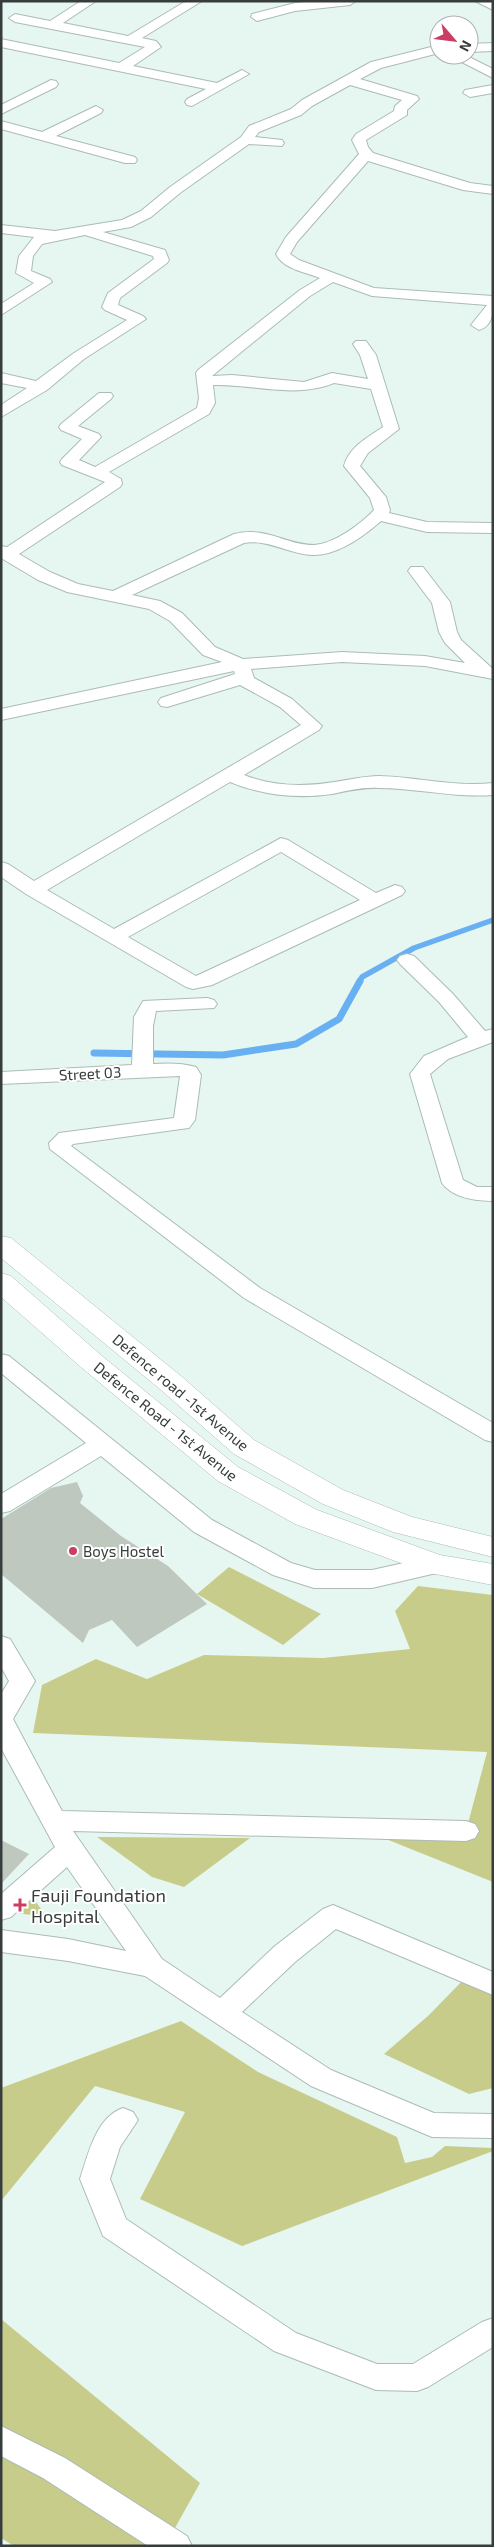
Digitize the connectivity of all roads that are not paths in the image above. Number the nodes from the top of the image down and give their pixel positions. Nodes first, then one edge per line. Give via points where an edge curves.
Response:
1 (90, 1) edge
2 (196, 1) edge
3 (350, 1) edge
4 (481, 1) edge
5 (493, 6) edge
6 (257, 17) dead end
7 (15, 18) dead end
8 (52, 25) junction
9 (130, 40) junction
10 (1, 43) edge
11 (493, 47) edge
12 (479, 48) edge
13 (429, 52) edge
14 (475, 65) edge
15 (120, 68) junction
16 (242, 74) dead end
17 (493, 74) edge
18 (349, 80) junction
19 (51, 84) dead end
20 (218, 87) junction
21 (493, 89) edge
22 (470, 94) dead end
23 (192, 102) dead end
24 (1, 110) edge
25 (96, 110) dead end
26 (1, 125) edge
27 (43, 137) junction
28 (246, 140) junction
29 (277, 143) dead end
30 (368, 156) junction
31 (130, 160) dead end
32 (493, 190) edge
33 (1, 229) edge
34 (85, 231) junction
35 (55, 235) junction
36 (331, 277) junction
37 (493, 301) edge
38 (493, 308) edge
39 (1, 311) edge
40 (479, 326) dead end
41 (360, 344) dead end
42 (1, 378) edge
43 (204, 381) junction
44 (377, 385) junction
45 (41, 387) junction
46 (105, 396) dead end
47 (1, 412) edge
48 (96, 473) junction
49 (378, 515) junction
50 (493, 528) edge
51 (313, 550) junction
52 (5, 552) edge
53 (330, 562) dead end
54 (418, 571) dead end
55 (117, 596) junction
56 (243, 671) junction
57 (488, 672) edge
58 (77, 698) junction
59 (167, 702) dead end
60 (1, 703) edge
61 (1, 715) edge
62 (228, 776) junction
63 (493, 790) edge
64 (2, 869) edge
65 (33, 890) junction
66 (395, 891) dead end
67 (374, 900) junction
68 (114, 937) junction
69 (407, 960) dead end
70 (207, 1004) dead end
71 (487, 1038) edge
72 (143, 1059) junction
73 (1, 1078) edge
74 (493, 1194) edge
75 (1, 1244) edge
76 (1, 1282) edge
77 (1, 1362) edge
78 (493, 1434) edge
79 (103, 1444) junction
80 (1, 1505) edge
81 (493, 1547) edge
82 (436, 1565) junction
83 (493, 1575) edge
84 (1, 1645) edge
85 (1, 1716) edge
86 (1, 1721) edge
87 (54, 1821) junction
88 (466, 1831) dead end
89 (70, 1849) junction
90 (1, 1910) edge
91 (1, 1941) edge
92 (152, 1967) junction
93 (493, 1984) edge
94 (220, 2014) junction
95 (123, 2120) dead end
96 (493, 2126) edge
97 (493, 2331) edge
98 (1, 2440) edge
99 (176, 2546) edge

1 - 8 street
2 - 9 street
3 - 6 street via 295,7
4 - 5 street
7 - 8 street
8 - 9 street
9 - 15 street via 154,47
10 - 15 street
11 - 12 street
13 - 18 street via 376,65
14 - 17 street
15 - 20 street
16 - 20 street
18 - 28 street via 306,102 296,112 254,129
18 - 30 street via 412,99 400,109 400,114 361,137 361,148
19 - 24 street
20 - 23 street
21 - 22 street
25 - 27 street
26 - 27 street
27 - 31 street
28 - 29 street
28 - 34 street via 146,214 126,224
30 - 32 street via 468,187
30 - 36 street via 364,156 291,240 283,254 294,263
33 - 35 street
34 - 35 street
34 - 45 street via 160,253 162,260 113,296 110,307 138,318 80,356
35 - 39 street via 37,241 26,256 23,273 44,282
36 - 37 street via 381,294
36 - 43 street via 305,293 210,367 204,373
38 - 40 street
41 - 44 street via 368,354
42 - 45 street
43 - 44 street via 232,380 304,387 332,378
43 - 48 street via 207,407 203,411
44 - 49 street via 391,429 358,453 352,466 378,497 382,510
45 - 47 street
46 - 48 street via 67,427 93,437 68,462
48 - 52 street via 113,479 114,484
49 - 50 street via 426,527
49 - 51 street via 336,543
51 - 53 street
51 - 55 street via 255,536 240,538
52 - 55 street via 44,576 73,588
54 - 57 street via 441,602 454,643
55 - 56 street via 154,605 176,617 209,652
56 - 57 street via 342,657 425,661
56 - 58 street
56 - 59 street
56 - 62 street via 246,681 286,703 313,726
58 - 60 street
58 - 61 street
62 - 63 street via 261,787 293,791 381,782 468,791
62 - 65 street
64 - 65 street
65 - 68 street
66 - 67 street
67 - 68 street via 205,981 193,983
67 - 68 street via 281,844
69 - 71 street
70 - 72 street via 150,1005 143,1022
71 - 74 street via 434,1058 423,1065 420,1074 453,1183 476,1195
72 - 73 street, Street 03
72 - 78 street, Street 03 via 189,1071 184,1120 181,1123 67,1138 60,1143 61,1150 252,1293
75 - 81 main road, Defence road -1st Avenue via 244,1447 342,1500 404,1525
76 - 82 main road, Defence Road - 1st Avenue via 228,1474 306,1517
77 - 79 street
79 - 80 street
79 - 82 street via 203,1526 282,1569 314,1579 372,1579
82 - 83 main road, Defence Road - 1st Avenue
84 - 85 street via 22,1681
86 - 87 street
87 - 88 street
87 - 89 street
89 - 90 street
89 - 92 street
91 - 92 street
92 - 94 street
93 - 94 street via 334,1916 285,1954
94 - 96 street via 320,2078 432,2125
95 - 97 street via 107,2143 95,2179 114,2227 284,2342 376,2377 417,2378
98 - 99 street via 54,2468

